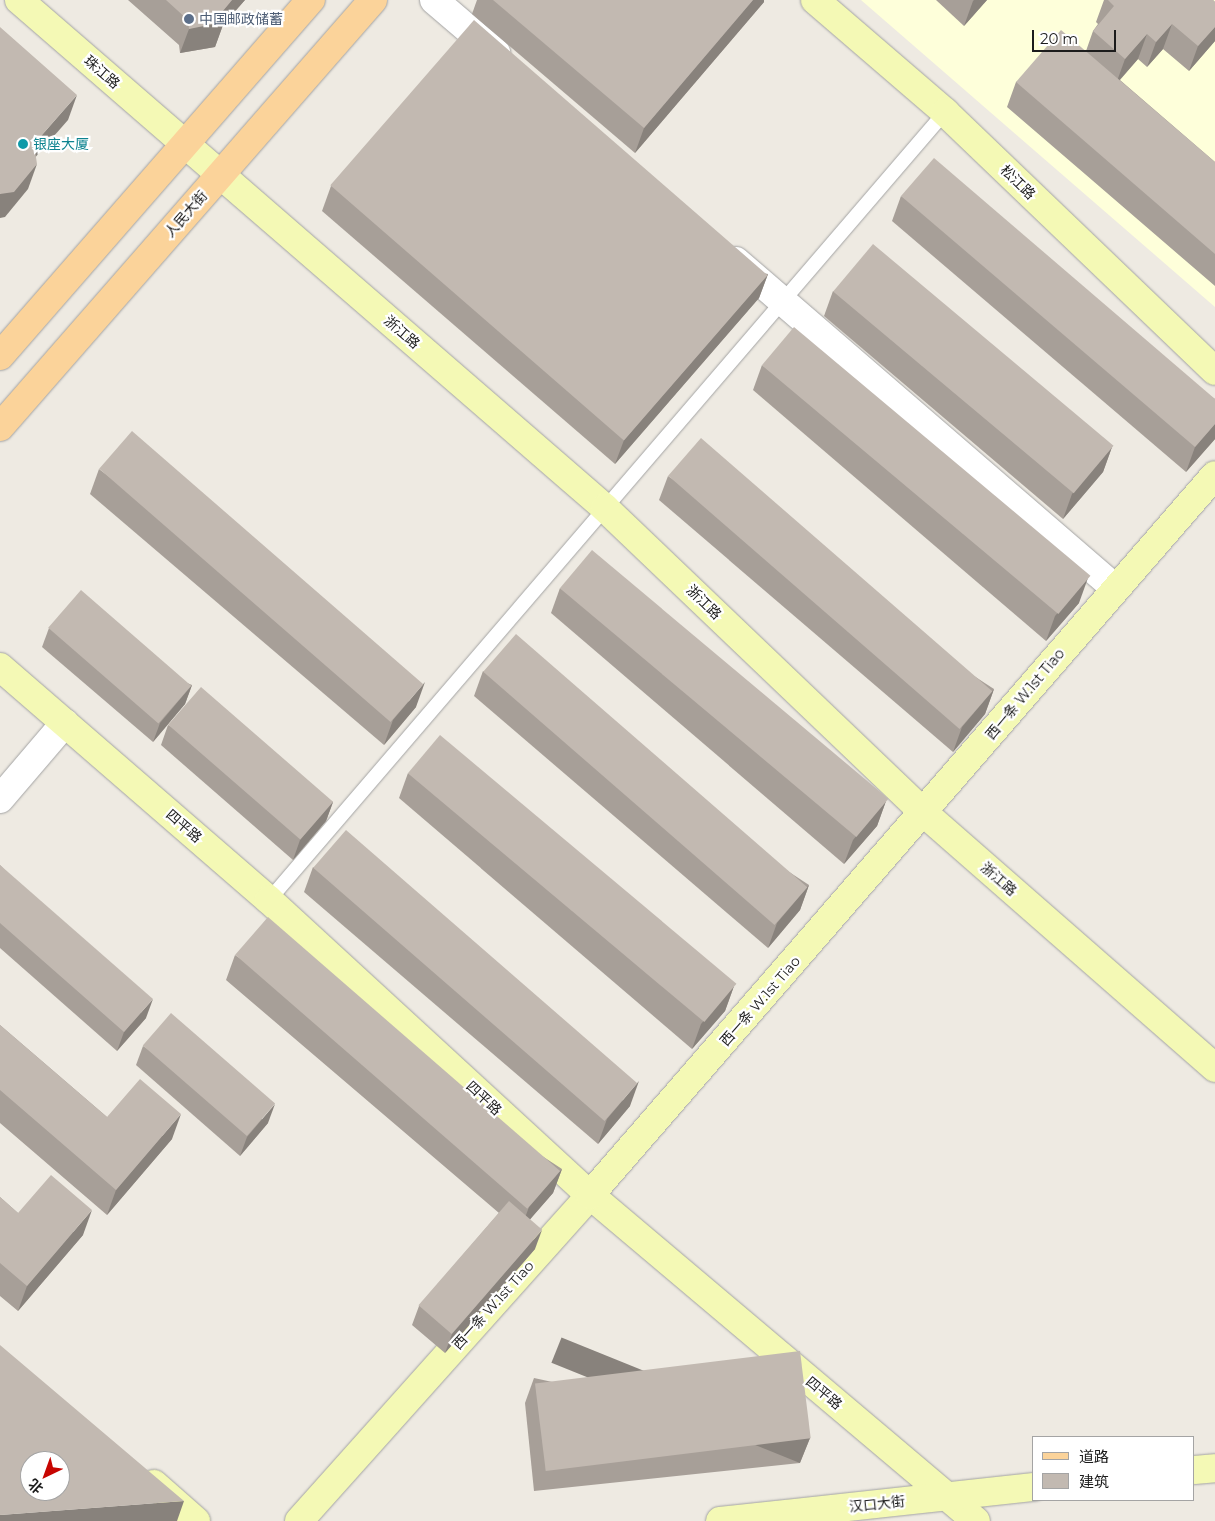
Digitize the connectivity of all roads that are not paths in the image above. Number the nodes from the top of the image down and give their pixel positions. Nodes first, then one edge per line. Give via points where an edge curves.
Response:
1 (19, 0) edge
2 (311, 0) edge
3 (372, 0) edge
4 (434, 0) edge
5 (814, 0) edge
6 (516, 71) edge
7 (945, 112) junction
8 (185, 144) junction
9 (220, 175) junction
10 (716, 244) edge
11 (782, 302) junction
12 (0, 356) edge
13 (1215, 371) edge
14 (0, 427) edge
15 (1215, 475) edge
16 (605, 508) junction
17 (1115, 588) junction
18 (0, 667) edge
19 (65, 723) junction
20 (0, 798) edge
21 (924, 813) junction
22 (269, 900) junction
23 (1215, 1068) edge
24 (590, 1195) junction
25 (1215, 1468) edge
26 (138, 1470) edge
27 (1195, 1470) edge
28 (1032, 1487) edge
29 (947, 1496) junction
30 (196, 1521) edge
31 (299, 1521) edge
32 (720, 1521) edge
33 (975, 1521) edge

1 - 8 street, 珠江路
2 - 8 main road
3 - 9 main road, 人民大街
4 - 6 street
5 - 7 street, 松江路
7 - 11 lane
7 - 13 street, 松江路
8 - 9 street, 浙江路
8 - 12 main road
9 - 14 main road, 人民大街
9 - 16 street, 浙江路
10 - 11 street
11 - 16 lane
11 - 17 street
15 - 17 street, 西一条 W.1st Tiao
16 - 21 street, 浙江路
16 - 22 lane
17 - 21 street, 西一条 W.1st Tiao
18 - 19 street, 四平路
19 - 20 street
19 - 22 street, 四平路
21 - 23 street, 浙江路
21 - 24 street, 西一条 W.1st Tiao
22 - 24 street, 四平路
24 - 29 street, 四平路
24 - 31 street, 西一条 W.1st Tiao
25 - 27 street
26 - 30 street
28 - 29 street, 汉口大街
29 - 32 street, 汉口大街
29 - 33 street, 四平路

